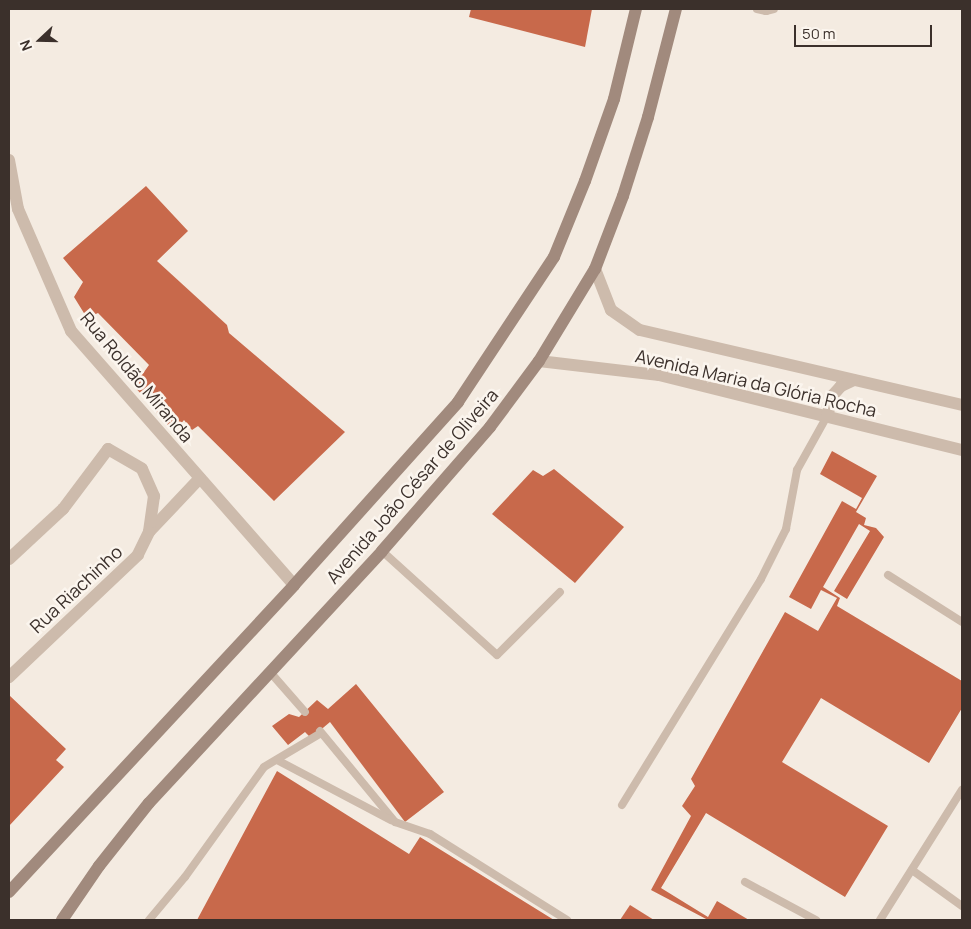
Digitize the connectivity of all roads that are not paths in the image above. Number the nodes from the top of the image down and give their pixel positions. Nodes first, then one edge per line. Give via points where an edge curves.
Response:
1 (636, 9) edge
2 (676, 9) edge
3 (757, 9) edge
4 (774, 9) edge
5 (9, 160) edge
6 (595, 269) junction
7 (539, 361) junction
8 (854, 380) junction
9 (962, 405) edge
10 (827, 416) junction
11 (962, 450) edge
12 (200, 478) junction
13 (149, 532) junction
14 (382, 551) junction
15 (9, 560) edge
16 (888, 575) dead end
17 (294, 585) junction
18 (560, 592) dead end
19 (962, 622) edge
20 (270, 672) junction
21 (9, 677) edge
22 (305, 712) dead end
23 (277, 760) junction
24 (962, 790) edge
25 (622, 805) dead end
26 (395, 822) junction
27 (912, 870) junction
28 (745, 882) dead end
29 (9, 892) edge
30 (962, 906) edge
31 (62, 920) edge
32 (149, 920) edge
33 (567, 920) edge
34 (816, 920) edge
35 (880, 920) edge

1 - 17 main road, Avenida João César de Oliveira via 614,99 554,257 458,402
2 - 6 main road, Avenida João César de Oliveira via 648,117
3 - 4 lane
5 - 12 street, Rua Roldão Miranda via 18,209 71,330
6 - 7 main road, Avenida João César de Oliveira
6 - 8 street, Avenida Maria da Glória Rocha via 611,310 640,330
7 - 10 street, Avenida Maria da Glória Rocha via 659,375
7 - 14 main road, Avenida João César de Oliveira via 490,427
8 - 9 street, Avenida Maria da Glória Rocha
8 - 10 street via 840,386 833,395
10 - 11 street, Avenida Maria da Glória Rocha
10 - 25 lane via 797,470 786,529 761,579
12 - 13 street
12 - 17 street, Rua Roldão Miranda
13 - 15 street, Rua Riachinho via 154,496 142,469 108,449 63,509
13 - 21 street, Rua Riachinho via 138,555
14 - 18 lane via 497,655
14 - 20 main road, Avenida João César de Oliveira
16 - 19 lane
17 - 29 main road, Avenida João César de Oliveira
20 - 22 lane
20 - 31 main road, Avenida João César de Oliveira via 149,803 99,866
23 - 26 lane
23 - 26 lane via 320,732
23 - 32 lane via 264,767 185,877
24 - 27 lane
26 - 33 lane via 430,834
27 - 30 lane
27 - 35 lane
28 - 34 lane

